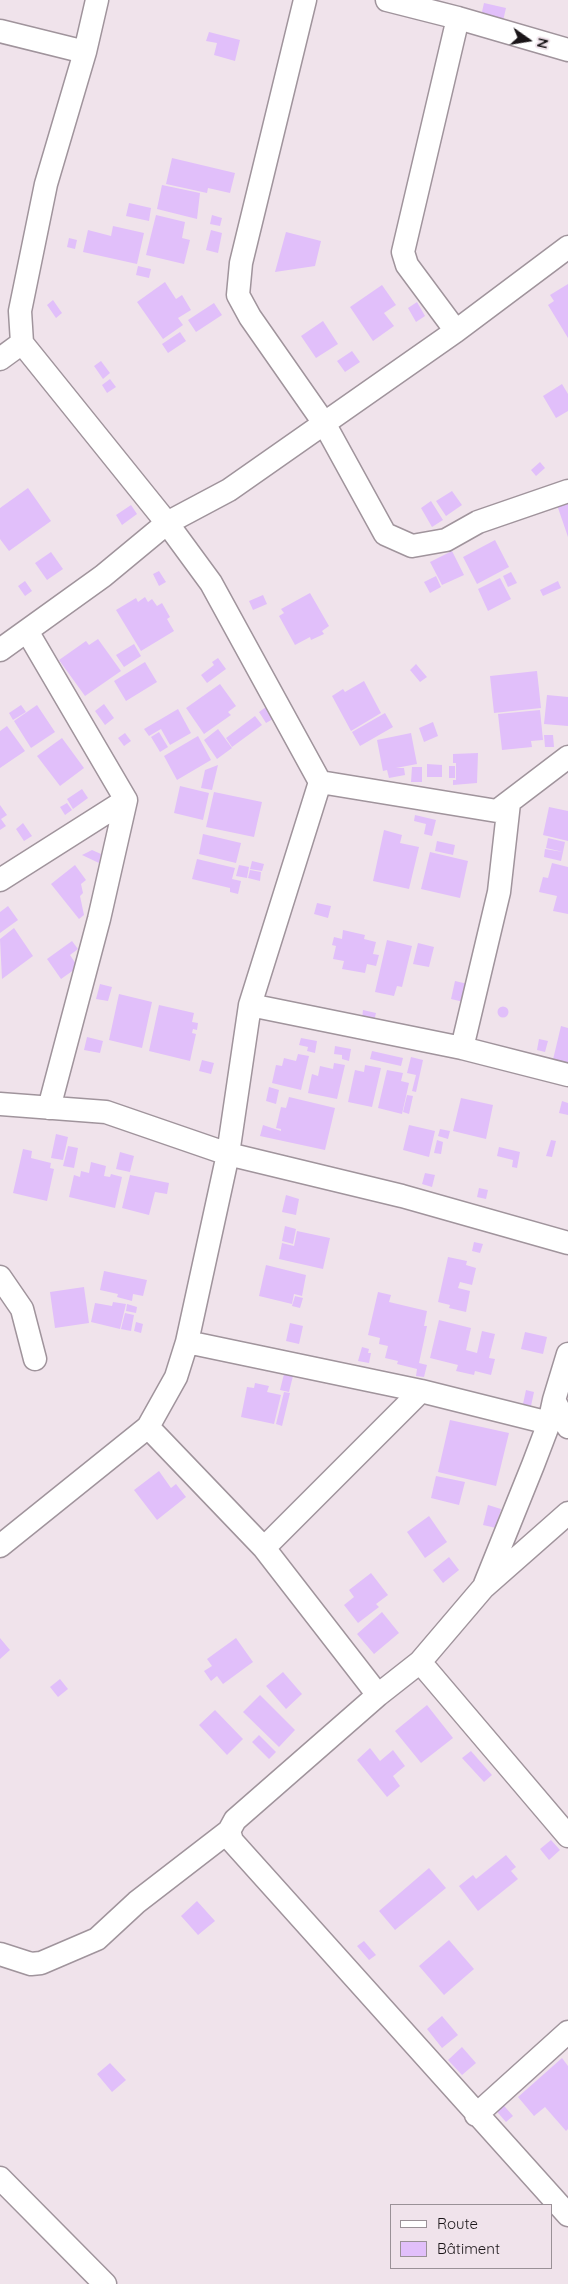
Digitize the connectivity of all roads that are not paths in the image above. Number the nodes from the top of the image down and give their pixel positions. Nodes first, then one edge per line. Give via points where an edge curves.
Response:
1 (97, 0) edge
2 (305, 0) edge
3 (387, 0) edge
4 (458, 18) junction
5 (0, 31) edge
6 (568, 50) edge
7 (85, 52) junction
8 (568, 247) edge
9 (456, 331) junction
10 (22, 344) junction
11 (0, 359) edge
12 (324, 423) junction
13 (568, 491) edge
14 (167, 522) junction
15 (27, 631) junction
16 (0, 650) edge
17 (568, 757) edge
18 (320, 782) junction
19 (126, 800) junction
20 (509, 803) junction
21 (0, 880) edge
22 (250, 1005) junction
23 (462, 1048) junction
24 (568, 1075) edge
25 (0, 1104) edge
26 (49, 1108) junction
27 (228, 1154) junction
28 (568, 1243) edge
29 (0, 1278) edge
30 (187, 1342) junction
31 (568, 1354) edge
32 (35, 1359) dead end
33 (421, 1391) junction
34 (559, 1425) edge
35 (148, 1427) junction
36 (568, 1513) edge
37 (1, 1544) edge
38 (264, 1548) junction
39 (483, 1588) junction
40 (420, 1662) junction
41 (378, 1695) junction
42 (229, 1831) junction
43 (568, 1836) edge
44 (0, 1954) edge
45 (568, 2032) edge
46 (476, 2115) junction
47 (0, 2178) edge
48 (568, 2215) edge
49 (105, 2284) edge

1 - 7 street
2 - 12 street via 241,263 238,295
3 - 4 street
4 - 6 street
4 - 9 street via 403,252 407,266
5 - 7 street
7 - 10 street via 46,184 20,311
8 - 9 street
9 - 12 street
10 - 11 street
10 - 14 street
12 - 13 street via 385,534 412,546 446,540 478,522
12 - 14 street via 229,490
14 - 15 street via 102,576
14 - 18 street via 211,584
15 - 16 street
15 - 19 street
17 - 20 street
18 - 20 street via 497,811
18 - 22 street
19 - 21 street
19 - 26 street via 100,919
20 - 23 street via 499,892
22 - 23 street
22 - 27 street
23 - 24 street
25 - 26 street
26 - 27 street via 106,1112
27 - 28 street via 402,1196
27 - 30 street
29 - 32 street via 22,1309
30 - 33 street
30 - 35 street via 176,1377
31 - 34 street via 554,1400
33 - 34 street
33 - 38 street
34 - 39 street
35 - 37 street
35 - 38 street
36 - 39 street
38 - 41 street
39 - 40 street
40 - 41 street
40 - 43 street
41 - 42 street via 235,1820
42 - 44 street via 137,1902 97,1939 41,1963 31,1964
42 - 46 street via 232,1841
45 - 46 street
46 - 48 street
47 - 49 street

